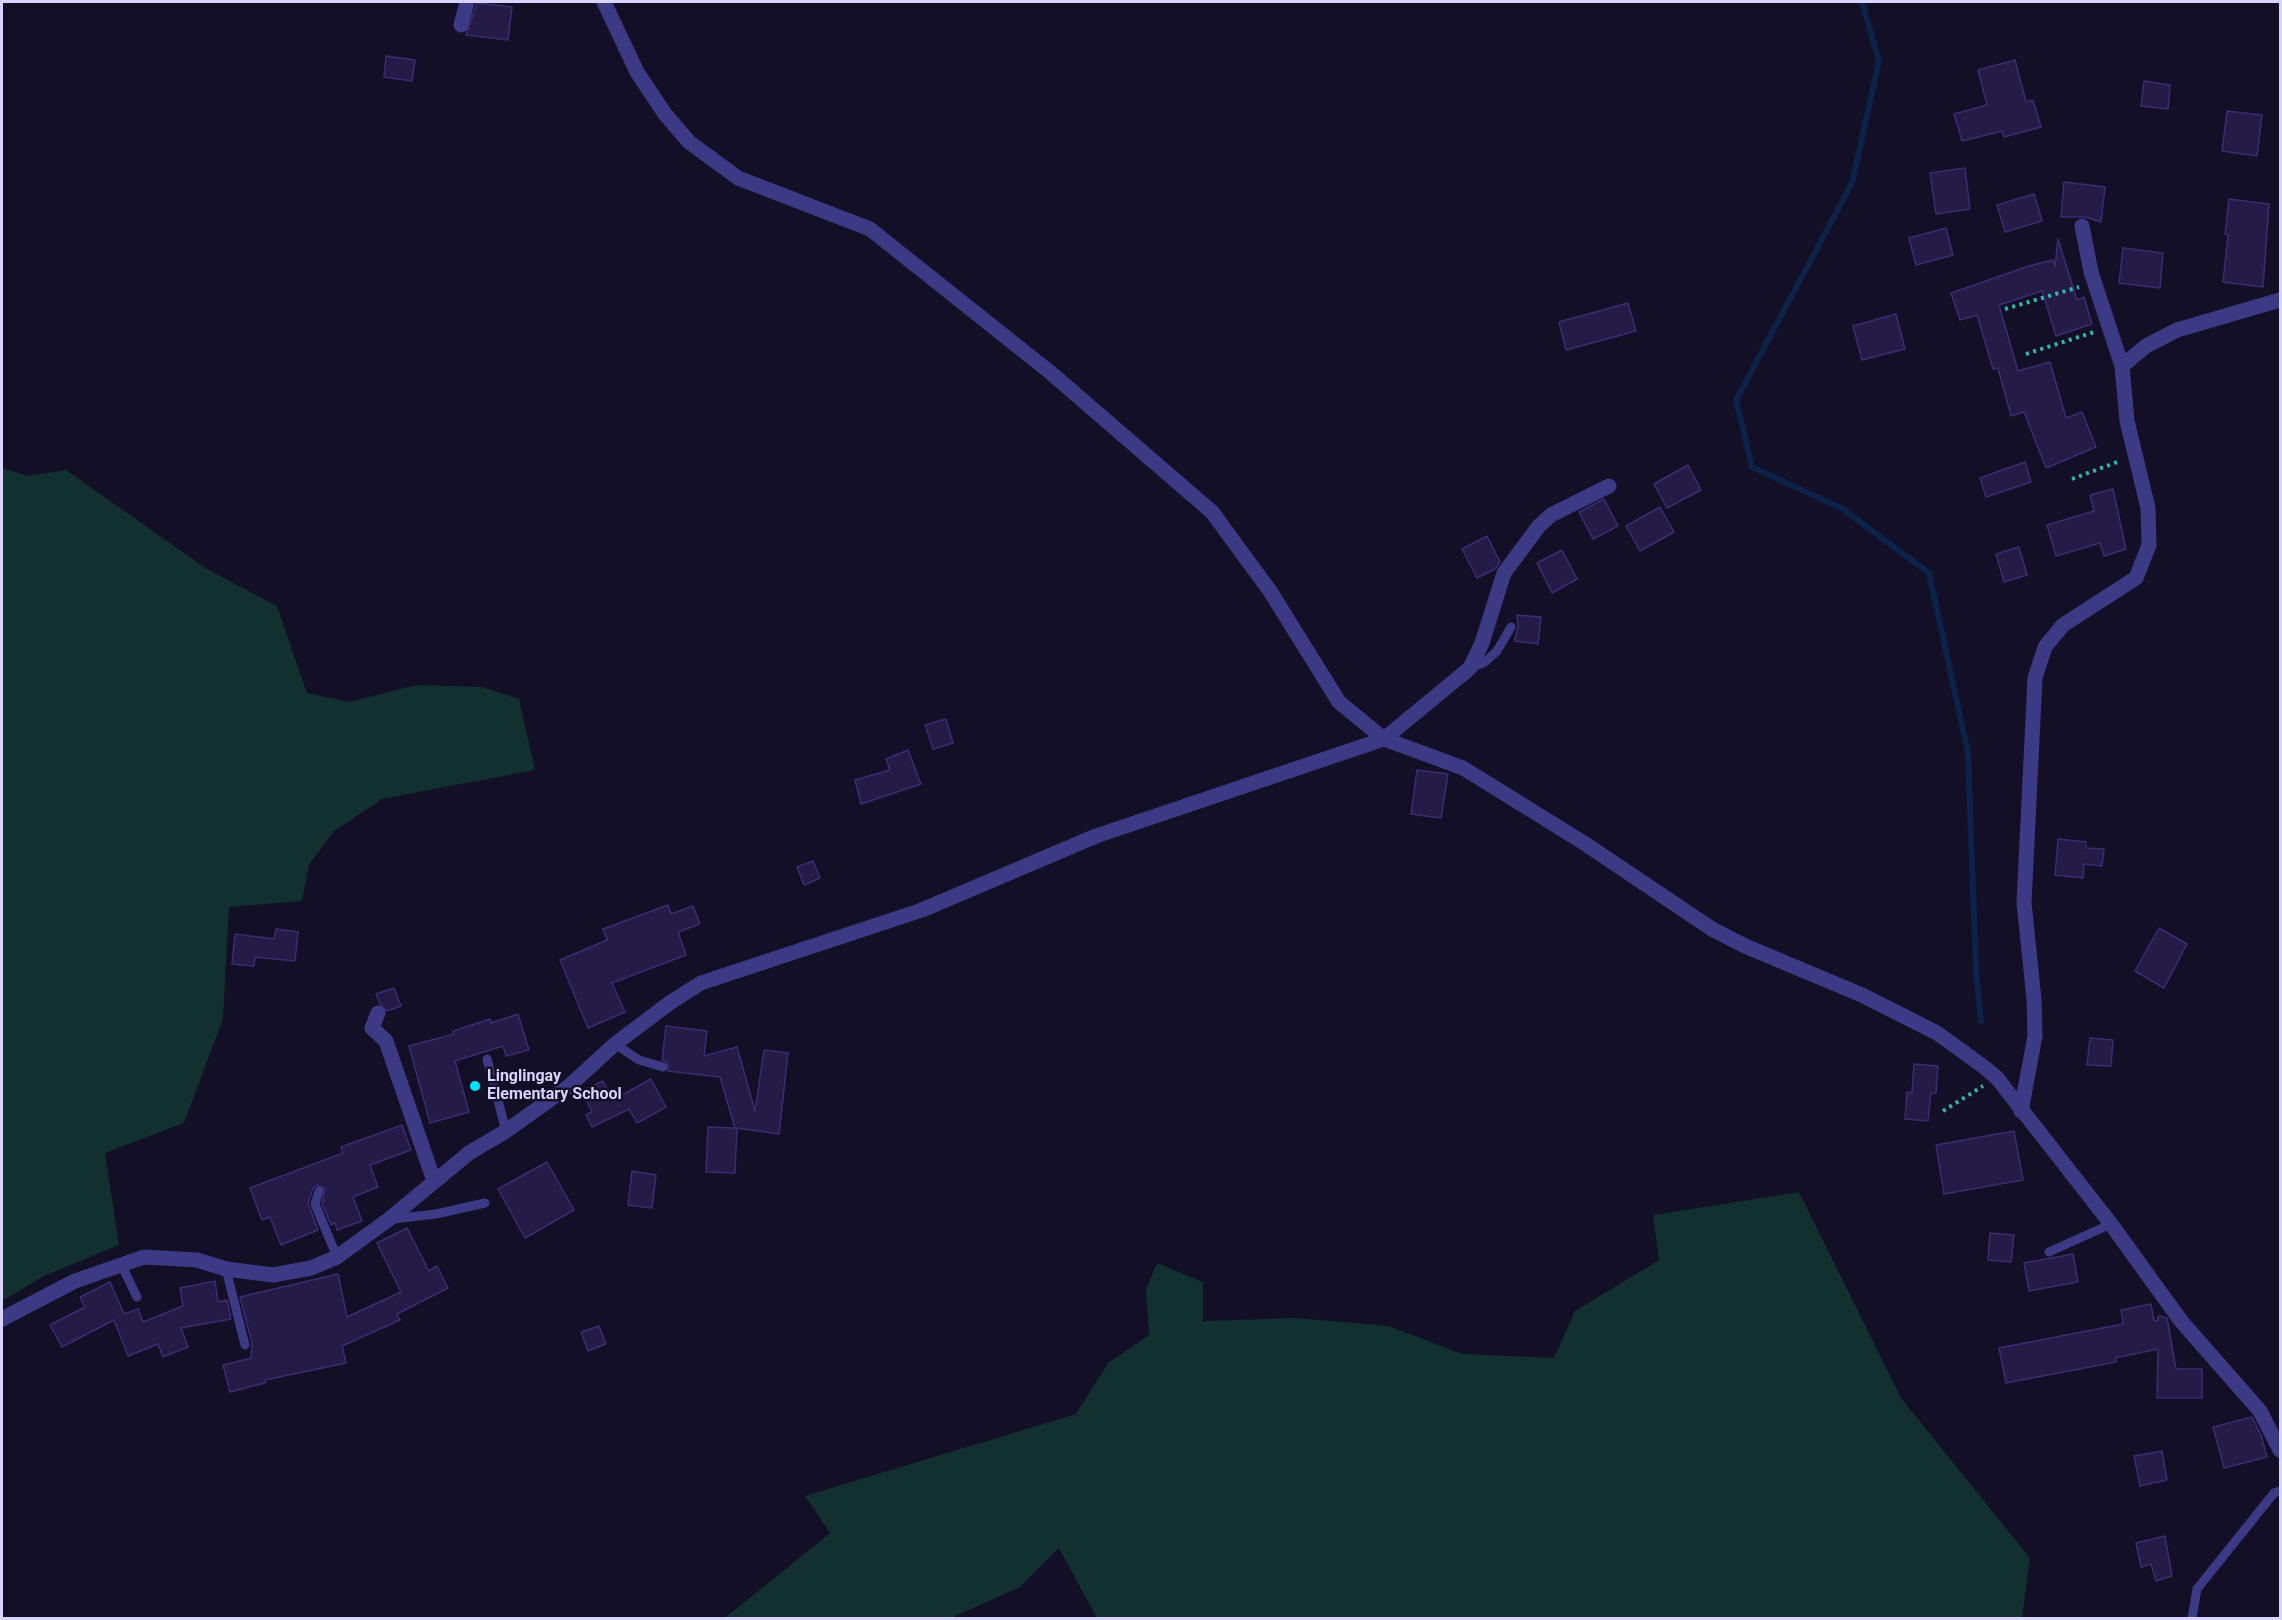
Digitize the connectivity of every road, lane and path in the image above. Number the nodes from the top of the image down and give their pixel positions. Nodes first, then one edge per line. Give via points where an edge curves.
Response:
1 (466, 2) edge
2 (604, 2) edge
3 (461, 25) dead end
4 (2082, 226) dead end
5 (2094, 282) junction
6 (2280, 300) edge
7 (2005, 309) dead end
8 (2109, 328) junction
9 (2026, 354) dead end
10 (2122, 366) junction
11 (2135, 456) junction
12 (2072, 478) dead end
13 (1608, 486) dead end
14 (1511, 627) dead end
15 (1470, 668) junction
16 (1384, 739) junction
17 (378, 1014) dead end
18 (615, 1044) junction
19 (487, 1059) dead end
20 (663, 1067) dead end
21 (1997, 1078) junction
22 (1944, 1111) dead end
23 (2020, 1111) junction
24 (507, 1131) junction
25 (434, 1181) junction
26 (319, 1191) dead end
27 (485, 1203) dead end
28 (388, 1220) junction
29 (2111, 1224) junction
30 (2049, 1252) dead end
31 (337, 1257) junction
32 (121, 1263) junction
33 (226, 1269) junction
34 (137, 1297) dead end
35 (2, 1319) edge
36 (245, 1345) dead end
37 (2280, 1450) edge
38 (2280, 1491) edge
39 (2192, 1618) edge

1 - 3 street
2 - 16 street via 637,72 689,142 738,178 870,228 1051,373 1212,512 1270,591 1339,702
4 - 5 street
5 - 7 path
5 - 8 street
6 - 10 street via 2177,330 2146,346
8 - 9 path
8 - 10 street
10 - 11 street
11 - 12 path
11 - 23 street via 2148,508 2149,545 2136,578 2063,625 2045,647 2035,678 2024,903 2035,1036
13 - 15 street via 1551,515 1539,526 1504,573 1489,624
14 - 15 lane via 1497,651
15 - 16 street
16 - 18 street via 1096,836 922,910 702,983
16 - 21 street via 1463,768 1712,929 1862,995 1937,1033
17 - 25 street via 372,1028 386,1041
18 - 20 lane via 639,1060
18 - 24 street via 568,1087
19 - 24 lane
21 - 22 path
21 - 23 street
23 - 29 street
24 - 25 street via 469,1153
25 - 28 street
26 - 31 lane via 315,1204
27 - 28 lane
28 - 31 street
29 - 30 lane
29 - 37 street via 2181,1321 2260,1411
31 - 33 street via 311,1268 273,1275
32 - 33 street via 144,1257 197,1260
32 - 34 lane
32 - 35 street via 75,1281
33 - 36 lane
38 - 39 lane via 2274,1493 2197,1589

